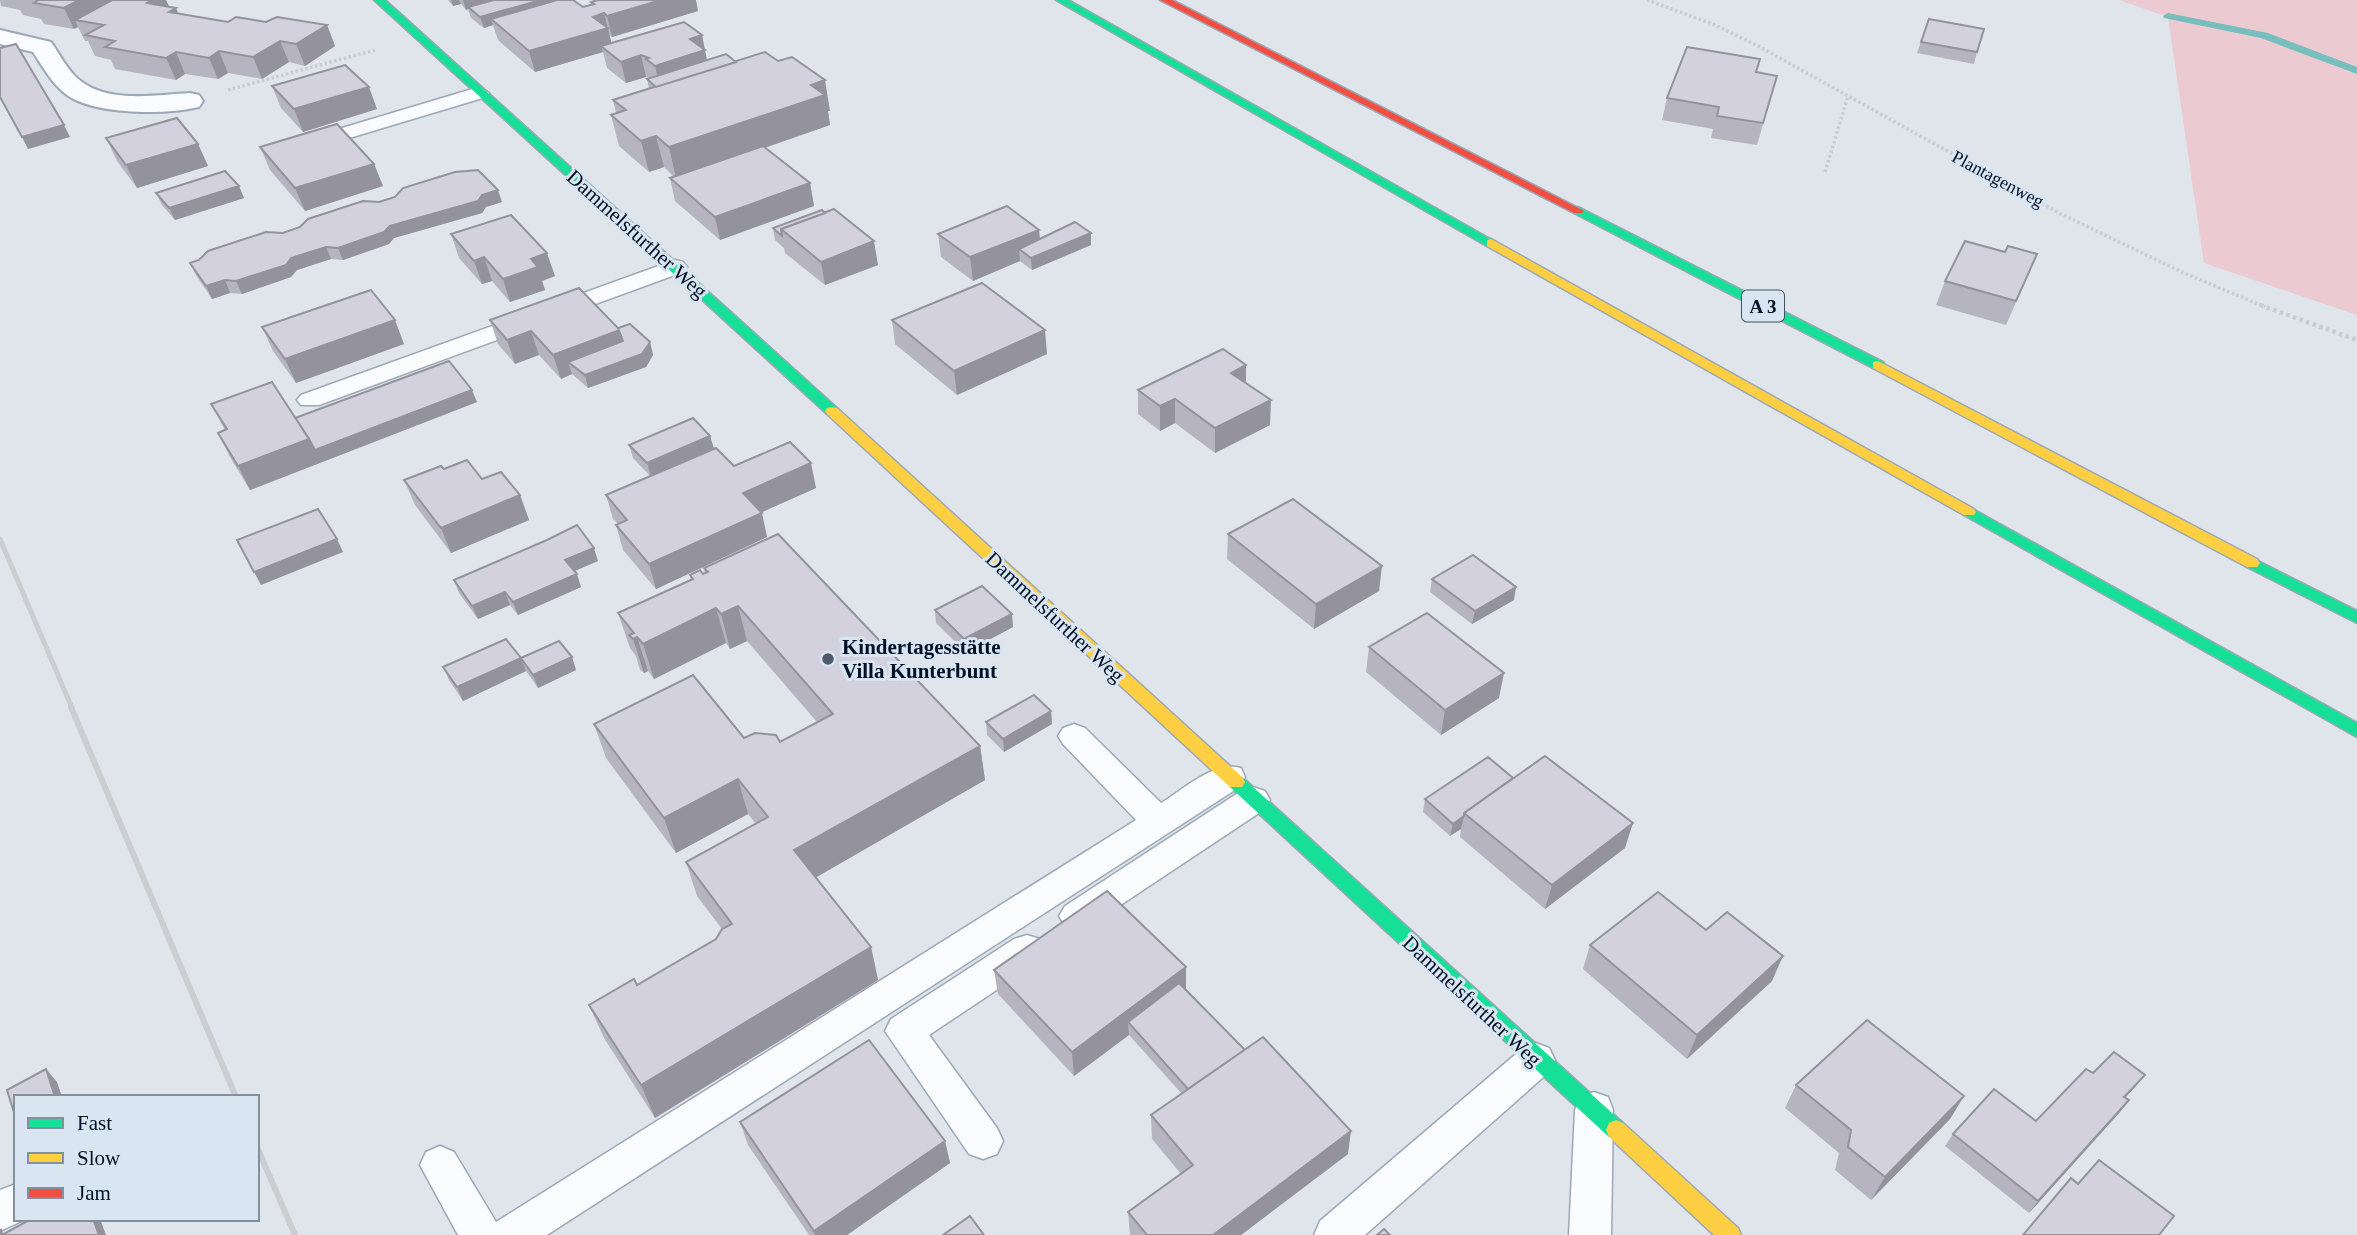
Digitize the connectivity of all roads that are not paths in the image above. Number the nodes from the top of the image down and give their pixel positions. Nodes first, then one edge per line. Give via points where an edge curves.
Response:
1 (379, 0) edge
2 (1061, 0) edge
3 (1165, 0) edge
4 (0, 37) edge
5 (479, 93) junction
6 (190, 101) road end
7 (292, 150) edge
8 (676, 267) junction
9 (310, 400) dead end
10 (2357, 618) edge
11 (2357, 731) edge
12 (1074, 736) dead end
13 (1241, 788) junction
14 (1159, 821) junction
15 (1536, 1060) junction
16 (1594, 1110) junction
17 (984, 1140) dead end
18 (440, 1166) dead end
19 (481, 1235) edge
20 (511, 1235) edge
21 (1335, 1235) edge
22 (1590, 1235) edge
23 (1730, 1235) edge

1 - 5 main road, Dammelsfurther Weg
2 - 11 main road
3 - 10 main road, A 3 via 1845,348
4 - 6 street via 42,47 68,85 91,97 132,103
5 - 7 lane
5 - 8 main road, Dammelsfurther Weg
8 - 9 lane
8 - 13 main road, Dammelsfurther Weg
12 - 14 lane
13 - 14 lane
13 - 15 main road, Dammelsfurther Weg
13 - 17 lane via 904,1031
14 - 20 lane
15 - 16 main road, Dammelsfurther Weg
15 - 21 lane
16 - 22 lane
16 - 23 main road, Dammelsfurther Weg
18 - 19 lane

